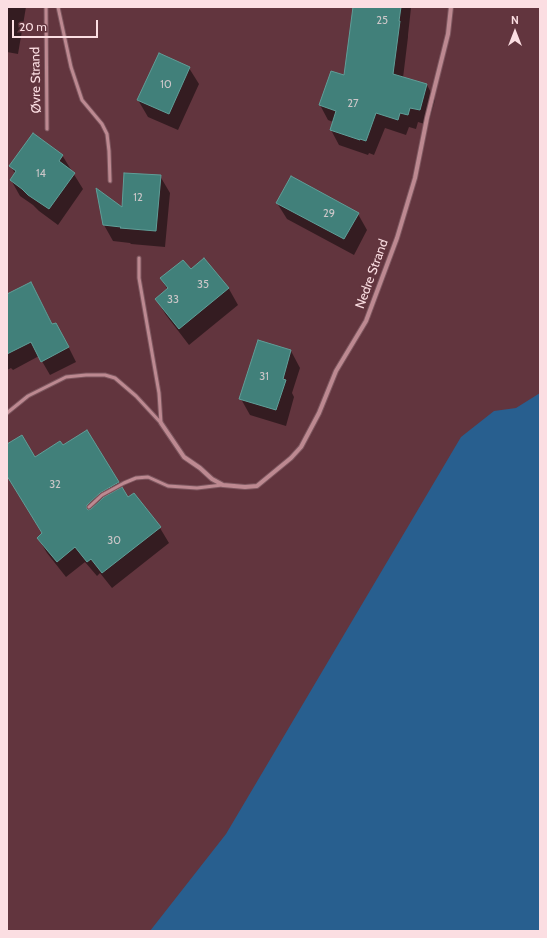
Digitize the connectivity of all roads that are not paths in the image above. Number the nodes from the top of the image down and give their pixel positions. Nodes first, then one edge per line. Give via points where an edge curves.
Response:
1 (46, 7) edge
2 (58, 7) edge
3 (451, 7) edge
4 (47, 129) dead end
5 (110, 181) dead end
6 (139, 258) dead end
7 (7, 413) edge
8 (161, 423) junction
9 (223, 485) junction
10 (89, 507) dead end

1 - 4 lane, Øvre Strand
2 - 5 lane via 71,67 82,100 107,134
3 - 9 street, Nedre Strand via 448,34 415,178 397,238 366,321 336,371 319,414 301,447 256,486
6 - 8 lane via 139,278 160,393
7 - 8 lane, Nedre Strand via 28,396 66,377 105,376 115,378
8 - 9 street, Nedre Strand via 184,457
9 - 10 lane, Nedre Strand via 197,488 168,486 148,477 136,478 102,495

